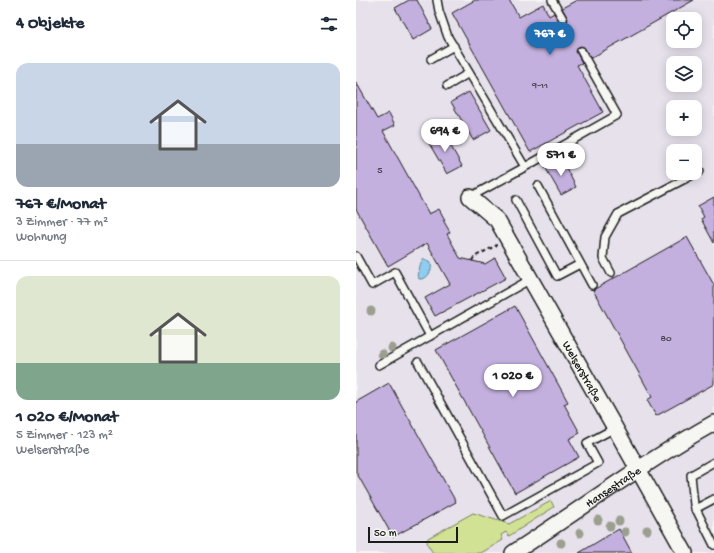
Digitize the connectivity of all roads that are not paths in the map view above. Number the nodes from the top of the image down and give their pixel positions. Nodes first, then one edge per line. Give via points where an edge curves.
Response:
1 (437, 0) edge
2 (552, 0) edge
3 (563, 19) dead end
4 (454, 46) junction
5 (581, 51) dead end
6 (431, 59) dead end
7 (469, 73) junction
8 (447, 86) dead end
9 (525, 167) junction
10 (683, 180) edge
11 (538, 186) dead end
12 (470, 197) joint
13 (516, 200) dead end
14 (356, 256) edge
15 (580, 264) junction
16 (611, 273) dead end
17 (531, 279) junction
18 (592, 285) dead end
19 (430, 336) junction
20 (418, 362) dead end
21 (379, 365) dead end
22 (714, 423) edge
23 (615, 428) junction
24 (714, 462) edge
25 (638, 469) junction
26 (714, 499) edge
27 (695, 509) junction
28 (714, 545) edge
29 (513, 553) edge
30 (685, 553) edge

1 - 4 lane via 448,37
2 - 3 lane
4 - 6 lane
4 - 7 lane
5 - 9 lane via 617,115
7 - 8 lane
7 - 9 lane
9 - 12 lane
10 - 16 lane via 618,214 605,237 603,258
11 - 15 lane
12 - 17 street, Welserstraße via 497,220
13 - 15 lane via 557,276
14 - 19 lane via 372,285 395,272
15 - 18 lane
17 - 19 lane
17 - 23 street, Welserstraße
19 - 21 lane
20 - 23 lane via 503,516 598,463 587,443
22 - 25 street, Hansestraße
23 - 25 street, Welserstraße
24 - 27 lane via 691,475
25 - 29 street, Hansestraße
25 - 30 street, Welserstraße
26 - 27 lane
27 - 28 lane

